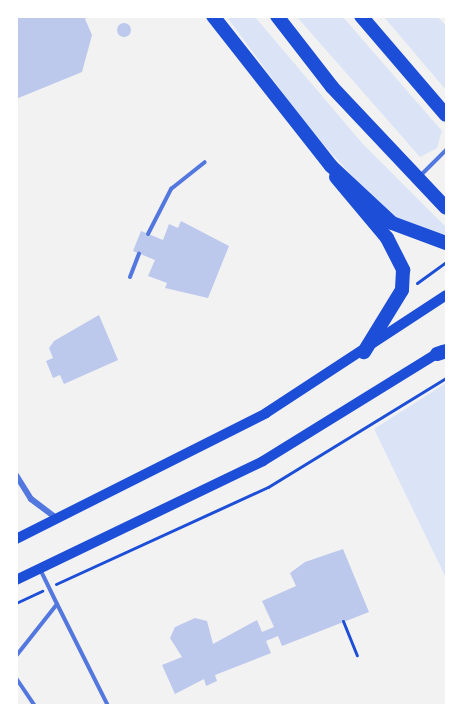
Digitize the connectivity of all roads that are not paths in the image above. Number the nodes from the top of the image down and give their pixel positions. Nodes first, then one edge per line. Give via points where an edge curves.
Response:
1 (213, 16) edge
2 (277, 16) edge
3 (361, 16) edge
4 (447, 115) edge
5 (447, 150) edge
6 (205, 162) dead end
7 (331, 166) junction
8 (417, 179) junction
9 (447, 208) edge
10 (148, 234) dead end
11 (447, 243) edge
12 (139, 254) dead end
13 (130, 277) dead end
14 (447, 295) edge
15 (443, 351) edge
16 (364, 352) junction
17 (16, 475) edge
18 (59, 519) junction
19 (16, 538) edge
20 (40, 569) junction
21 (16, 580) edge
22 (57, 604) junction
23 (16, 656) edge
24 (16, 678) edge
25 (35, 705) edge
26 (108, 705) edge

1 - 7 highway
2 - 8 highway via 332,87
3 - 4 highway
5 - 8 lane
6 - 10 lane via 171,189
7 - 11 highway via 392,223
7 - 16 highway via 387,238 403,270 402,290
8 - 9 highway
12 - 13 lane
14 - 16 main road
15 - 20 main road via 263,462
16 - 18 main road via 266,413
17 - 18 street via 31,499
18 - 19 main road
20 - 21 main road
20 - 22 lane
22 - 23 lane
22 - 26 lane
24 - 25 lane

